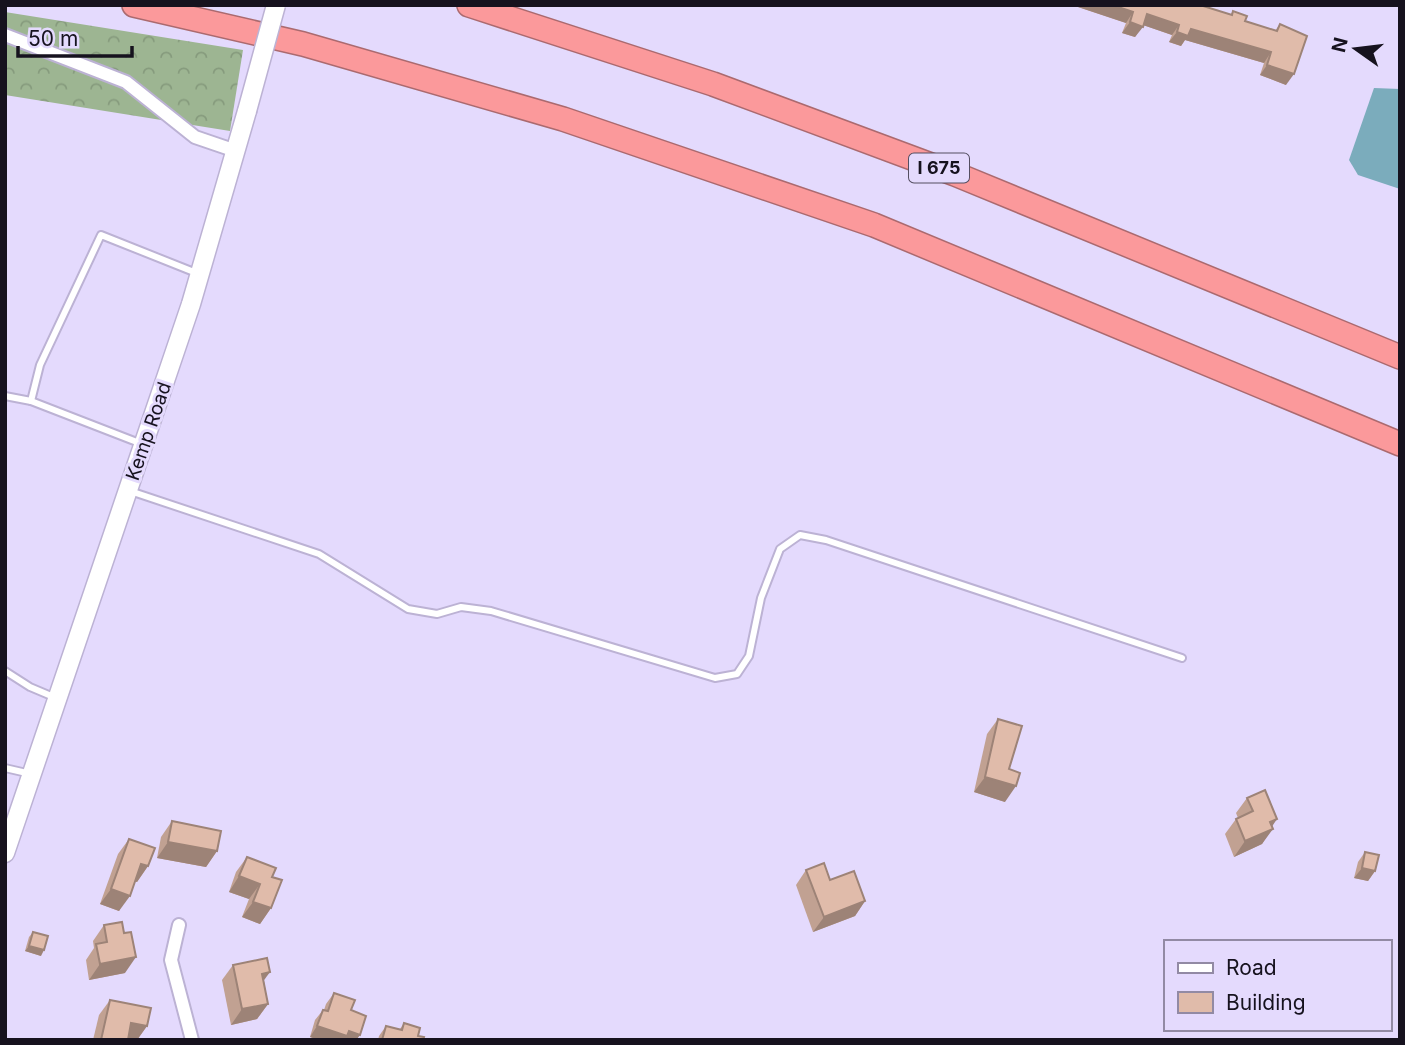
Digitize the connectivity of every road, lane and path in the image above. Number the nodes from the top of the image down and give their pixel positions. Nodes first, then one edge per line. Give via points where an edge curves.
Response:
1 (134, 5) edge
2 (276, 5) edge
3 (469, 5) edge
4 (5, 35) edge
5 (236, 151) junction
6 (200, 275) junction
7 (1400, 357) edge
8 (5, 396) edge
9 (31, 401) junction
10 (144, 444) junction
11 (1400, 444) edge
12 (128, 490) junction
13 (1182, 659) dead end
14 (5, 671) edge
15 (58, 698) junction
16 (5, 768) edge
17 (32, 775) junction
18 (5, 853) edge
19 (179, 925) dead end
20 (192, 1040) edge

1 - 11 highway via 303,44 550,116 861,221
2 - 5 main road, Kemp Road, bridge
3 - 7 highway, I 675 via 713,84 956,174
4 - 5 street via 127,82 195,136
5 - 6 main road, Kemp Road
6 - 9 lane via 101,235 40,365
6 - 10 main road, Kemp Road
8 - 9 lane
9 - 10 lane
10 - 12 main road, Kemp Road
12 - 13 lane via 319,554 408,609 438,614 461,607 491,611 715,678 737,674 749,656 761,598 780,548 800,535 1135,640
12 - 15 main road, Kemp Road
14 - 15 lane
15 - 17 main road, Kemp Road
16 - 17 lane
17 - 18 main road, Kemp Road
19 - 20 street via 171,960

